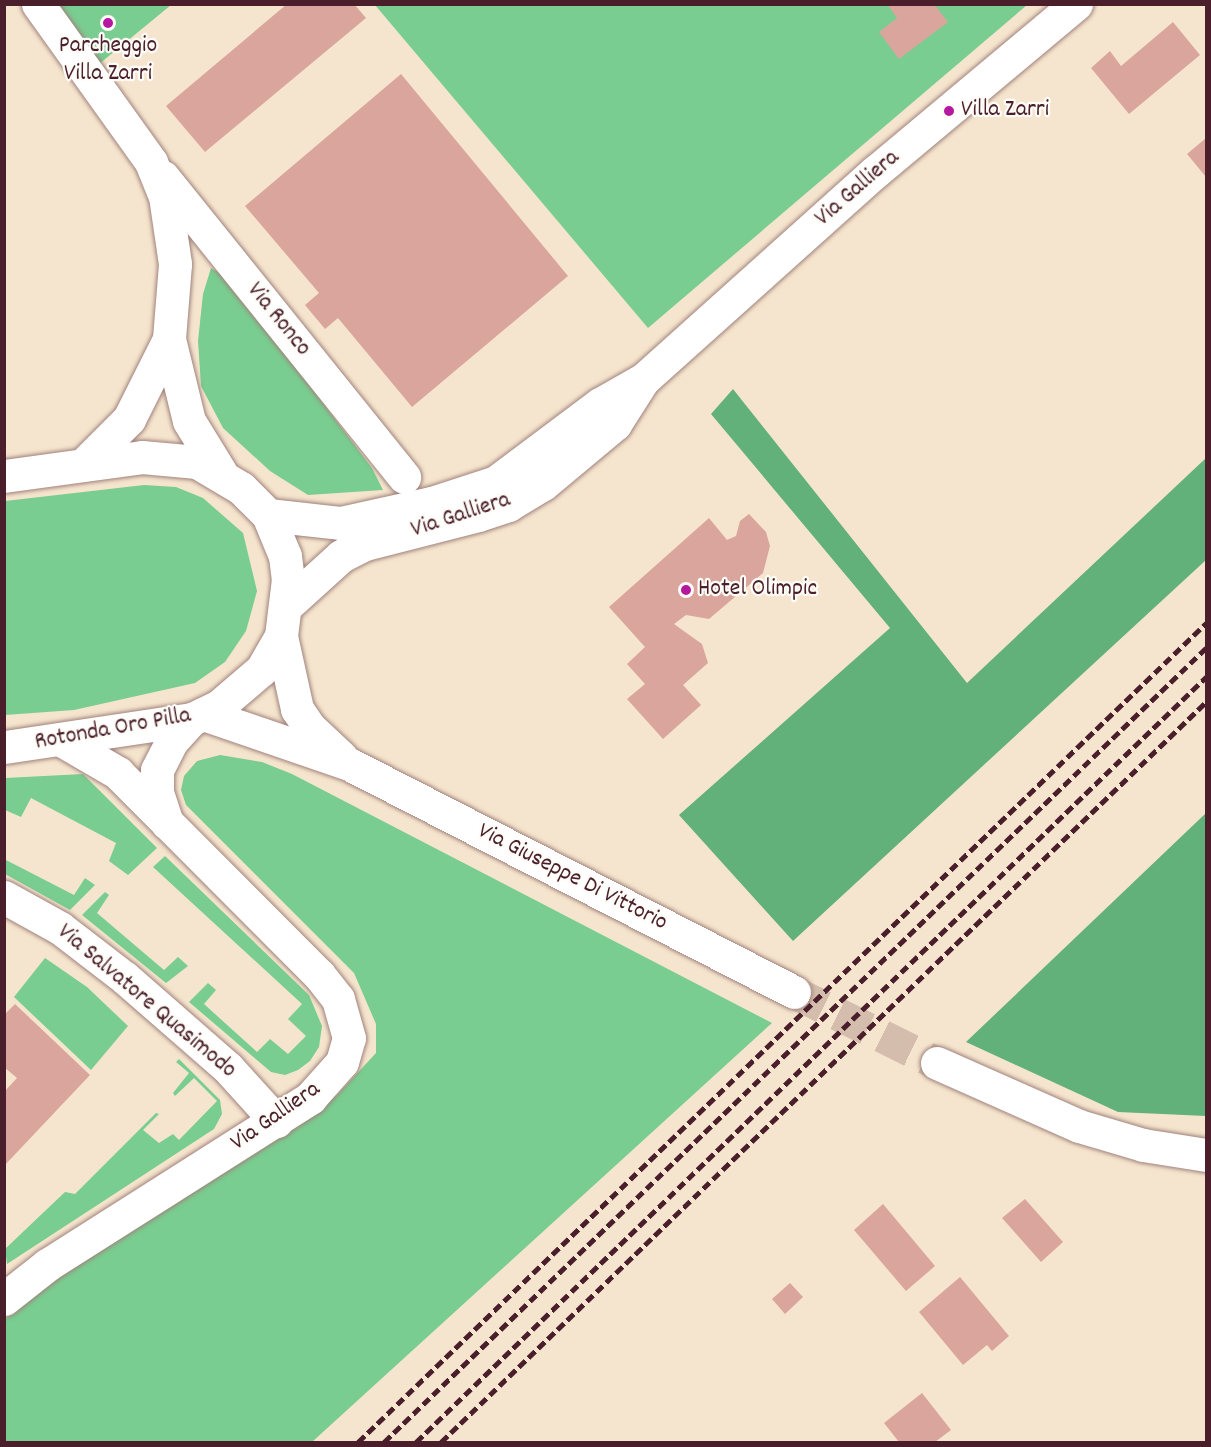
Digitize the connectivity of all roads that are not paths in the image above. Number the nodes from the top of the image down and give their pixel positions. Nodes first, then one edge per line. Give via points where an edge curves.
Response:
1 (38, 4) edge
2 (1076, 4) edge
3 (151, 162) junction
4 (169, 339) junction
5 (644, 379) junction
6 (84, 464) junction
7 (221, 473) junction
8 (4, 476) edge
9 (404, 477) dead end
10 (268, 515) junction
11 (287, 605) junction
12 (281, 636) junction
13 (197, 717) junction
14 (63, 741) junction
15 (4, 747) edge
16 (349, 764) junction
17 (167, 823) junction
18 (4, 897) edge
19 (794, 992) tunnel mouth
20 (937, 1063) tunnel mouth
21 (276, 1121) junction
22 (1206, 1155) edge
23 (4, 1299) edge

1 - 3 street, Via Ronco
2 - 5 street, Via Galliera via 875,172
3 - 4 street, Via Ronco via 165,196 176,264
3 - 9 street, Via Ronco
4 - 6 street, Via Ronco via 129,419
4 - 7 street, Via Ronco via 189,421
5 - 10 street, Via Galliera via 600,404 527,462 496,482 467,494 340,523
5 - 11 street, Via Galliera via 615,424 543,484 508,505 365,544 341,556
6 - 7 street, Rotonda Oro Pilla via 142,457 178,458
6 - 8 street, Rotonda Oro Pilla
7 - 10 street, Rotonda Oro Pilla
10 - 11 street, Rotonda Oro Pilla via 285,556
11 - 12 street, Rotonda Oro Pilla
12 - 13 street, Rotonda Oro Pilla via 261,670 219,706
12 - 16 street, Via Giuseppe Di Vittorio via 297,710 309,727
13 - 14 street, Rotonda Oro Pilla
13 - 16 street, Via Giuseppe Di Vittorio
13 - 17 street, Via Galliera via 171,742 157,770 157,793
14 - 15 street, Rotonda Oro Pilla
14 - 17 street, Via Galliera via 118,773
16 - 19 street, Via Giuseppe Di Vittorio
17 - 21 street, Via Galliera via 319,975 338,999 346,1018 349,1038 342,1062 327,1083
18 - 21 street, Via Salvatore Quasimodo via 60,928 125,978 228,1068
20 - 22 street via 1079,1126 1143,1145
21 - 23 street, Via Galliera via 47,1265

